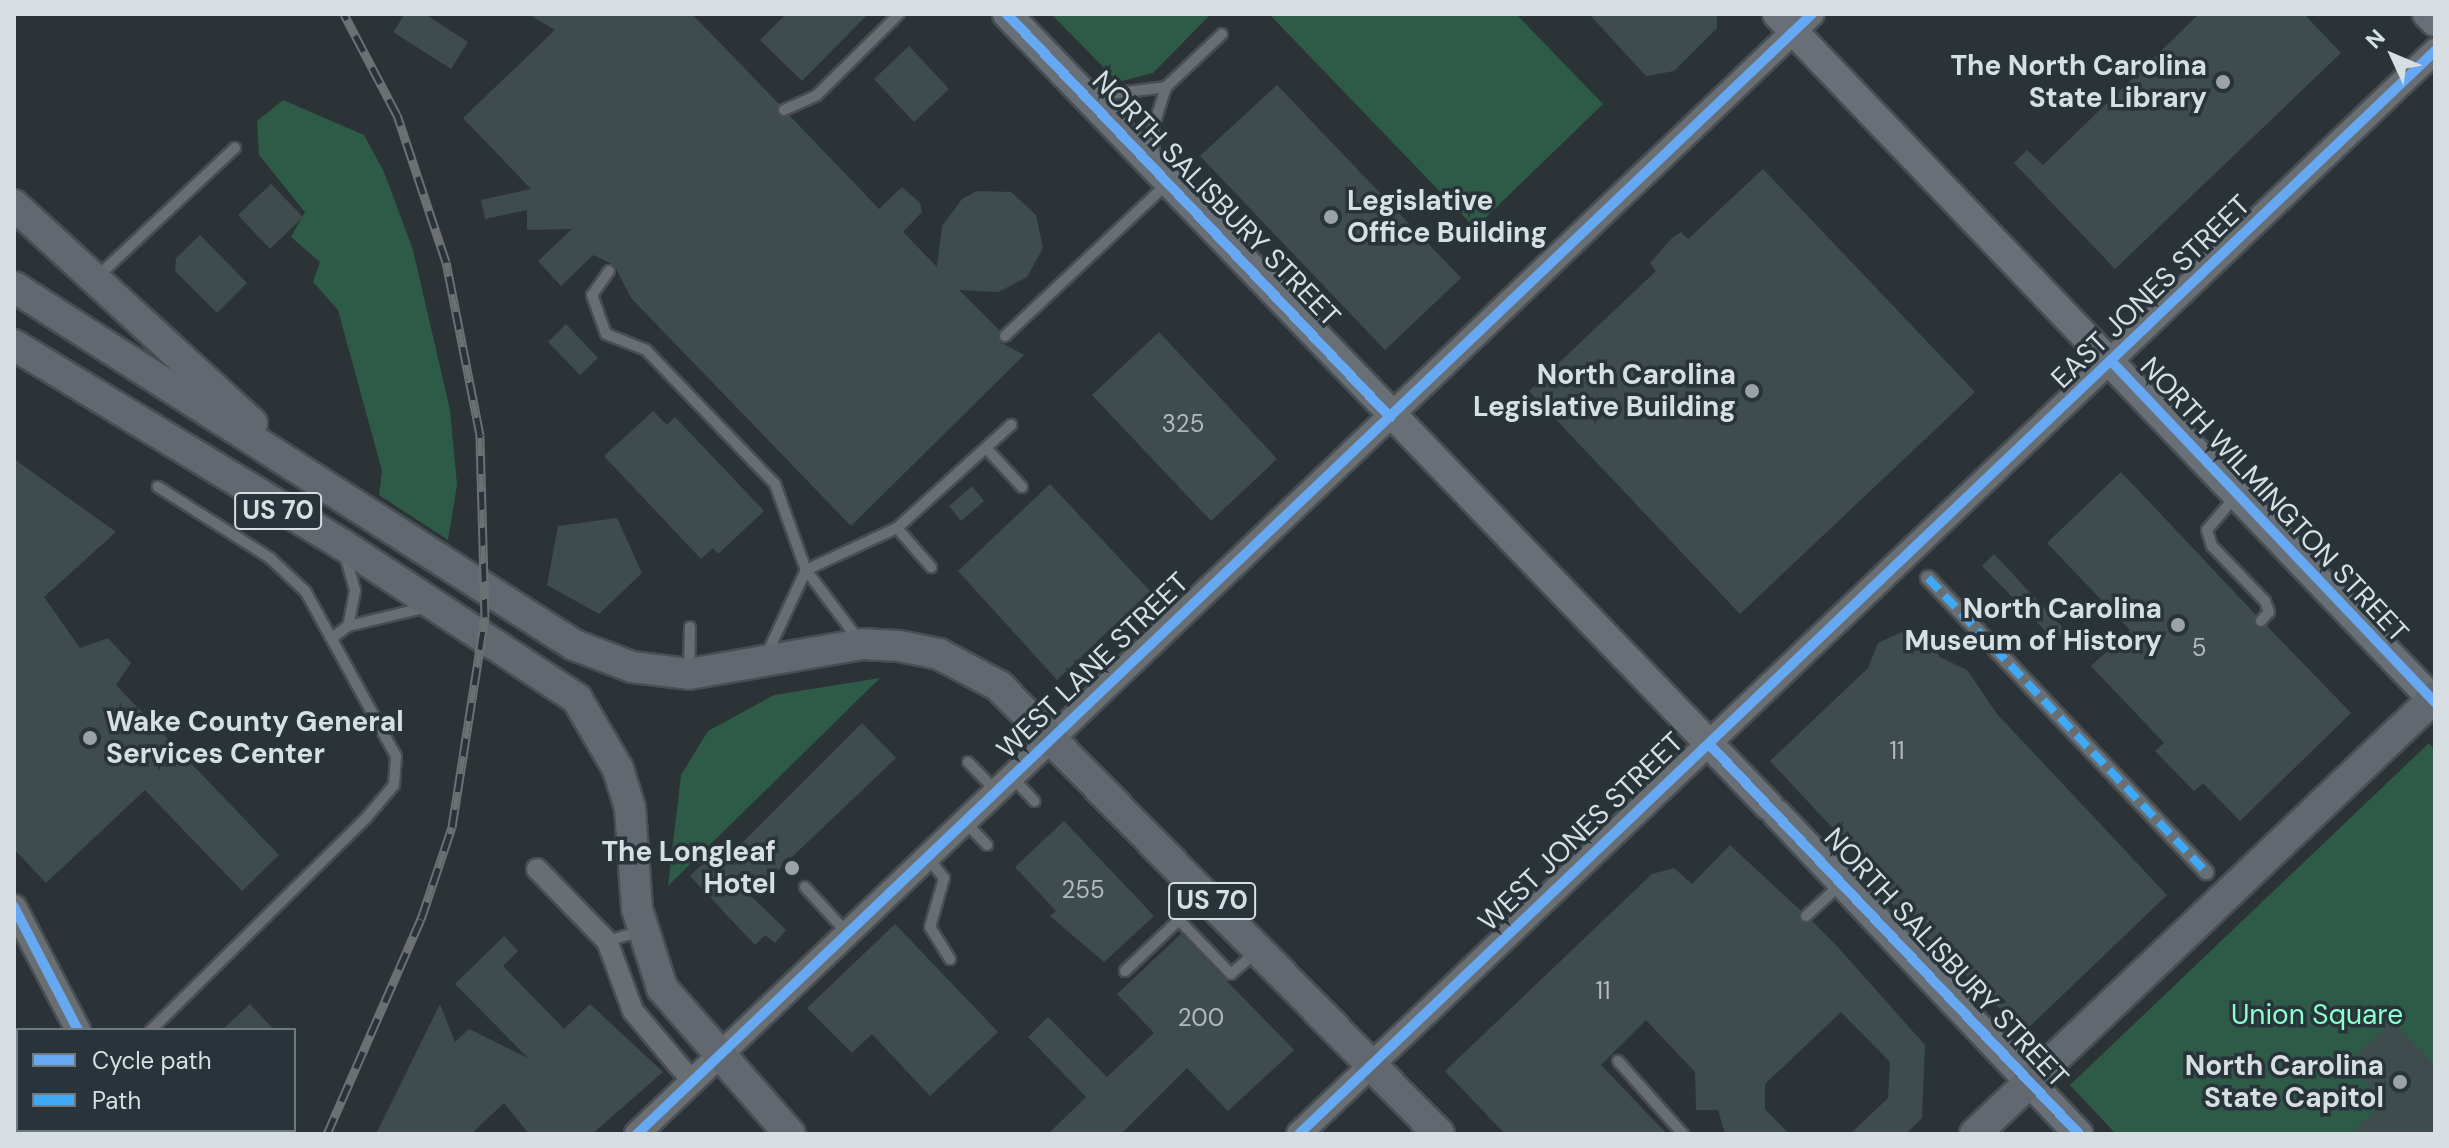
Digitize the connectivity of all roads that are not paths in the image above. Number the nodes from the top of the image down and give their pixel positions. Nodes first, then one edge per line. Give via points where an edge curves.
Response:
1 (899, 14) edge
2 (1007, 14) edge
3 (2427, 14) edge
4 (1794, 20) edge
5 (2435, 22) edge
6 (1222, 34) dead end
7 (2435, 51) edge
8 (1166, 87) junction
9 (1084, 96) junction
10 (784, 110) dead end
11 (235, 148) dead end
12 (1162, 178) junction
13 (14, 205) edge
14 (609, 271) dead end
15 (93, 282) junction
16 (14, 287) edge
17 (1005, 336) dead end
18 (14, 345) edge
19 (14, 355) edge
20 (2113, 363) junction
21 (47, 368) junction
22 (1390, 417) junction
23 (1011, 425) dead end
24 (986, 448) junction
25 (158, 487) dead end
26 (1022, 487) dead end
27 (325, 488) junction
28 (2239, 494) junction
29 (897, 528) junction
30 (343, 545) junction
31 (1898, 566) joint
32 (931, 567) dead end
33 (806, 570) junction
34 (1928, 578) dead end
35 (437, 607) junction
36 (2261, 621) dead end
37 (348, 626) junction
38 (690, 627) dead end
39 (332, 638) junction
40 (862, 644) junction
41 (764, 661) junction
42 (689, 674) junction
43 (2434, 700) edge
44 (1054, 737) junction
45 (1709, 744) junction
46 (968, 762) dead end
47 (1004, 784) junction
48 (1034, 801) dead end
49 (965, 822) junction
50 (987, 845) dead end
51 (927, 857) junction
52 (537, 869) dead end
53 (2206, 872) dead end
54 (1842, 883) junction
55 (805, 887) dead end
56 (1205, 894) junction
57 (14, 907) edge
58 (1806, 916) dead end
59 (1178, 919) junction
60 (642, 931) junction
61 (848, 933) junction
62 (607, 941) junction
63 (1259, 949) junction
64 (950, 959) dead end
65 (1125, 971) dead end
66 (77, 1028) edge
67 (153, 1028) edge
68 (718, 1057) junction
69 (1618, 1061) dead end
70 (1372, 1064) junction
71 (692, 1081) junction
72 (2030, 1081) junction
73 (637, 1134) edge
74 (790, 1134) edge
75 (1299, 1134) edge
76 (1439, 1134) edge
77 (1683, 1134) edge
78 (1975, 1134) edge
79 (2079, 1134) edge

1 - 10 lane via 816,96
2 - 9 main road, NORTH SALISBURY STREET
3 - 5 main road
4 - 20 main road, NORTH WILMINGTON STREET
4 - 22 street, WEST LANE STREET via 1583,233
6 - 8 lane
7 - 20 street, EAST JONES STREET
8 - 9 lane
8 - 12 lane via 1152,131
9 - 12 main road, NORTH SALISBURY STREET
11 - 15 lane
12 - 17 lane
12 - 22 main road, NORTH SALISBURY STREET
13 - 15 main road
14 - 33 lane via 592,295 606,334 646,350 775,484
15 - 27 main road
16 - 27 main road, US 70
18 - 21 main road, US 70
19 - 21 main road
20 - 28 main road, NORTH WILMINGTON STREET
20 - 31 street, EAST JONES STREET
21 - 30 main road, US 70
22 - 44 street, WEST LANE STREET
22 - 45 main road, NORTH SALISBURY STREET
23 - 24 lane
24 - 26 lane
24 - 29 lane
25 - 39 lane via 270,558 306,592
27 - 42 main road, US 70 via 574,645 632,667
28 - 36 lane via 2207,530 2212,546 2265,601 2269,612
28 - 43 main road, NORTH WILMINGTON STREET
29 - 32 lane
29 - 33 lane
30 - 35 main road, US 70
30 - 37 lane via 355,591
31 - 45 street, WEST JONES STREET
33 - 40 lane
33 - 41 lane
34 - 53 street
35 - 37 lane
35 - 60 main road, US 70 via 577,699 618,769
37 - 39 lane
38 - 42 lane
39 - 67 lane via 396,756 394,785
40 - 41 main road, US 70
40 - 44 main road, US 70 via 939,654 999,686
41 - 42 main road, US 70
43 - 72 main road
44 - 47 street, WEST LANE STREET
44 - 56 main road, US 70
45 - 54 main road, NORTH SALISBURY STREET
45 - 70 street, WEST JONES STREET
46 - 47 lane
47 - 48 lane
47 - 49 street, WEST LANE STREET
49 - 50 lane
49 - 51 street, WEST LANE STREET
51 - 61 street, WEST LANE STREET
51 - 64 lane via 944,878 930,927
52 - 62 street
54 - 58 lane
54 - 72 main road, NORTH SALISBURY STREET
55 - 61 lane
56 - 59 lane
56 - 63 main road, US 70
57 - 66 street
59 - 63 lane via 1231,974
59 - 65 lane
60 - 62 lane
60 - 68 main road, US 70 via 662,988
61 - 68 street, WEST LANE STREET
62 - 71 street via 633,1011
63 - 70 main road, US 70
68 - 71 street, WEST LANE STREET
68 - 74 main road, US 70
69 - 77 lane
70 - 75 street, WEST JONES STREET
70 - 76 main road, US 70
71 - 73 street, WEST LANE STREET
72 - 78 main road
72 - 79 main road, NORTH SALISBURY STREET

